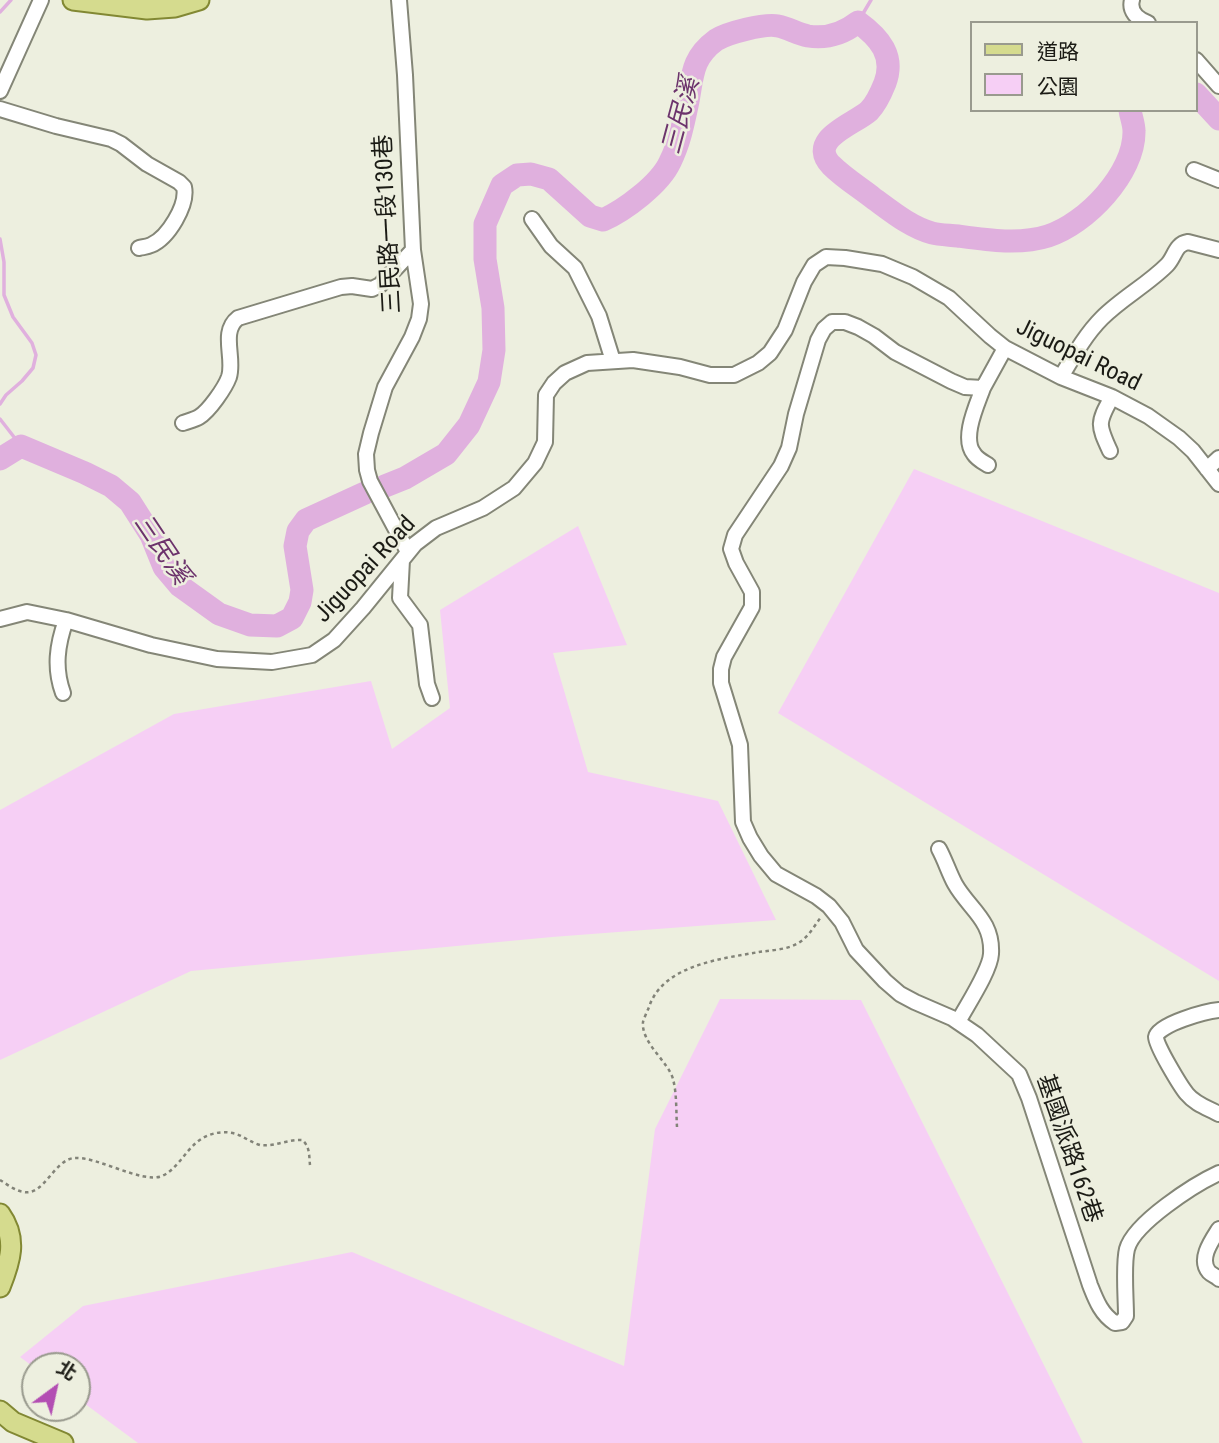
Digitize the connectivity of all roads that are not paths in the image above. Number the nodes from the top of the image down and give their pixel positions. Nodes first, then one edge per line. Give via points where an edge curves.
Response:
1 (41, 0) edge
2 (74, 0) edge
3 (199, 0) edge
4 (398, 0) edge
5 (1131, 0) edge
6 (1144, 21) edge
7 (1198, 62) edge
8 (1219, 86) edge
9 (0, 91) edge
10 (0, 109) edge
11 (1194, 170) dead end
12 (1219, 180) edge
13 (532, 219) dead end
14 (139, 248) dead end
15 (413, 250) junction
16 (1219, 250) edge
17 (1005, 348) junction
18 (613, 361) junction
19 (1061, 377) junction
20 (983, 388) junction
21 (1112, 397) junction
22 (183, 423) dead end
23 (1110, 451) dead end
24 (1219, 458) edge
25 (988, 465) dead end
26 (1207, 469) junction
27 (1219, 484) edge
28 (405, 556) junction
29 (0, 619) edge
30 (66, 620) junction
31 (63, 694) dead end
32 (432, 698) dead end
33 (939, 849) dead end
34 (1219, 1010) edge
35 (958, 1022) junction
36 (1219, 1114) edge
37 (1219, 1173) edge
38 (0, 1214) edge
39 (1219, 1229) edge
40 (1219, 1279) edge
41 (0, 1287) edge
42 (0, 1411) edge
43 (63, 1443) edge

1 - 9 street
2 - 3 main road via 147,9
4 - 15 street, 三民路一段130巷
5 - 6 street via 1134,14
7 - 8 street
10 - 14 street via 111,139 179,182 184,187 184,201 175,220 153,245
11 - 12 street
13 - 18 street via 551,246 575,268 599,316
15 - 22 street via 372,289 341,287 238,318 229,331 229,376 224,387 200,417
15 - 28 street, 三民路一段130巷 via 419,319 385,387 366,454 370,481
16 - 19 street via 1188,242 1179,245 1168,264 1100,320
17 - 18 street, Jiguopai Road via 949,298 913,277 882,264 826,257 814,265 804,282 785,330 770,353 734,375
17 - 19 street, Jiguopai Road
17 - 20 street
18 - 28 street, Jiguopai Road via 587,363 554,383 546,395 545,442 514,488 483,508 436,528
19 - 21 street, Jiguopai Road
20 - 25 street via 970,423 969,446 974,456
20 - 35 street, 基國派路162巷 via 965,387 910,361 845,322 832,322 824,329 789,448 735,535 731,549 752,592 752,607 723,657 721,683 740,745 743,822 761,856 776,874 829,906 856,950 900,994
21 - 23 street via 1100,429
21 - 26 street, Jiguopai Road via 1179,438
24 - 26 street
26 - 27 street, Jiguopai Road
28 - 30 street, Jiguopai Road via 334,640 312,655 272,662 217,659
28 - 32 street via 400,598 419,625
29 - 30 street, Jiguopai Road via 27,612
30 - 31 street via 57,662
33 - 35 street via 955,884 981,915 991,954
34 - 36 street via 1167,1026 1156,1039 1187,1094
35 - 37 street, 基國派路162巷 via 1018,1073 1090,1285 1099,1306 1115,1323 1126,1316 1127,1248 1136,1234 1161,1209
38 - 41 main road via 10,1234 12,1252
39 - 40 street via 1205,1263
42 - 43 main road via 13,1422

